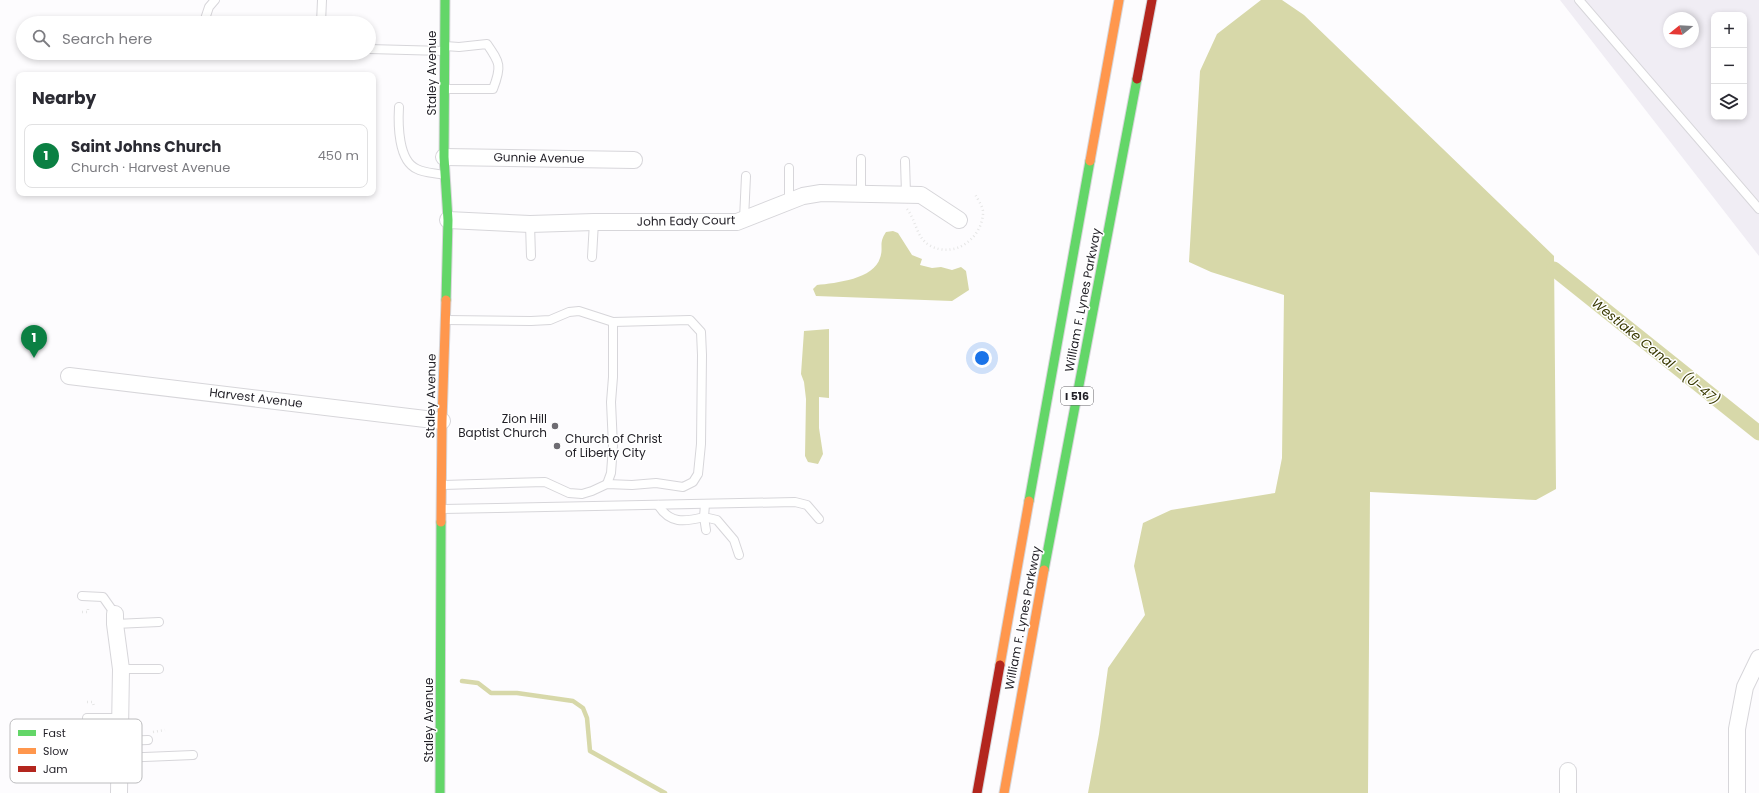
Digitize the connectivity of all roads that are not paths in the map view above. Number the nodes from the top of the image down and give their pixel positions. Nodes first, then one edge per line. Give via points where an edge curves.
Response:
1 (214, 0) edge
2 (322, 0) edge
3 (445, 0) edge
4 (1119, 0) edge
5 (1152, 0) edge
6 (1579, 0) edge
7 (206, 16) edge
8 (321, 16) edge
9 (376, 49) edge
10 (445, 49) junction
11 (444, 89) junction
12 (399, 107) dead end
13 (444, 157) junction
14 (861, 159) dead end
15 (634, 160) dead end
16 (905, 161) dead end
17 (788, 168) dead end
18 (445, 175) junction
19 (746, 176) dead end
20 (861, 193) junction
21 (905, 200) junction
22 (788, 201) junction
23 (1759, 209) edge
24 (744, 219) junction
25 (448, 220) junction
26 (959, 220) dead end
27 (594, 222) junction
28 (530, 224) junction
29 (531, 256) dead end
30 (592, 257) dead end
31 (445, 320) junction
32 (613, 322) junction
33 (69, 376) dead end
34 (442, 421) junction
35 (607, 484) junction
36 (442, 485) junction
37 (658, 504) junction
38 (705, 504) junction
39 (442, 509) junction
40 (704, 517) junction
41 (819, 519) dead end
42 (706, 530) dead end
43 (739, 555) dead end
44 (82, 596) dead end
45 (115, 619) junction
46 (159, 622) dead end
47 (1759, 658) edge
48 (159, 668) dead end
49 (121, 669) junction
50 (87, 718) dead end
51 (121, 718) joint
52 (142, 740) edge
53 (148, 740) dead end
54 (193, 755) dead end
55 (142, 758) edge
56 (1568, 771) dead end
57 (440, 793) edge
58 (978, 793) edge
59 (1004, 793) edge
60 (1568, 793) edge
61 (1737, 793) edge

1 - 7 lane
2 - 8 lane
3 - 10 main road, Staley Avenue
4 - 58 main road, William F. Lynes Parkway / I 516
5 - 59 main road, William F. Lynes Parkway / I 516
6 - 23 lane
9 - 10 lane
10 - 11 main road, Staley Avenue
10 - 11 lane via 487,44 497,58 500,72 493,89
11 - 13 main road, Staley Avenue
12 - 18 lane via 401,149 407,161 416,169
13 - 15 street, Gunnie Avenue
13 - 18 main road, Staley Avenue
14 - 20 lane
16 - 21 lane
17 - 22 lane
18 - 25 main road, Staley Avenue
19 - 24 lane
20 - 21 street, John Eady Court
20 - 22 street, John Eady Court via 821,193
21 - 26 street, John Eady Court via 920,195
22 - 24 street, John Eady Court
24 - 27 street, John Eady Court via 737,222
25 - 28 street, John Eady Court
25 - 31 main road, Staley Avenue
27 - 28 street, John Eady Court
27 - 30 lane
28 - 29 lane
31 - 32 lane via 550,320 569,312 579,311
31 - 34 main road, Staley Avenue
32 - 35 lane via 612,473
32 - 35 lane via 690,320 701,332 701,444 698,474 693,482 682,487 656,483
33 - 34 street, Harvest Avenue
34 - 36 main road, Staley Avenue
35 - 36 lane via 582,494 569,493 545,482
36 - 39 main road, Staley Avenue
37 - 38 lane
37 - 39 lane
37 - 40 lane via 664,514 671,519 689,521
38 - 40 lane
38 - 41 lane via 795,502 807,505
39 - 57 main road, Staley Avenue
40 - 42 lane
40 - 43 lane via 717,520 734,540
44 - 45 lane via 103,597
45 - 46 lane
45 - 49 street
47 - 61 street via 1745,687 1737,729
48 - 49 lane
49 - 51 street
50 - 51 lane
52 - 53 lane
54 - 55 lane
56 - 60 street

